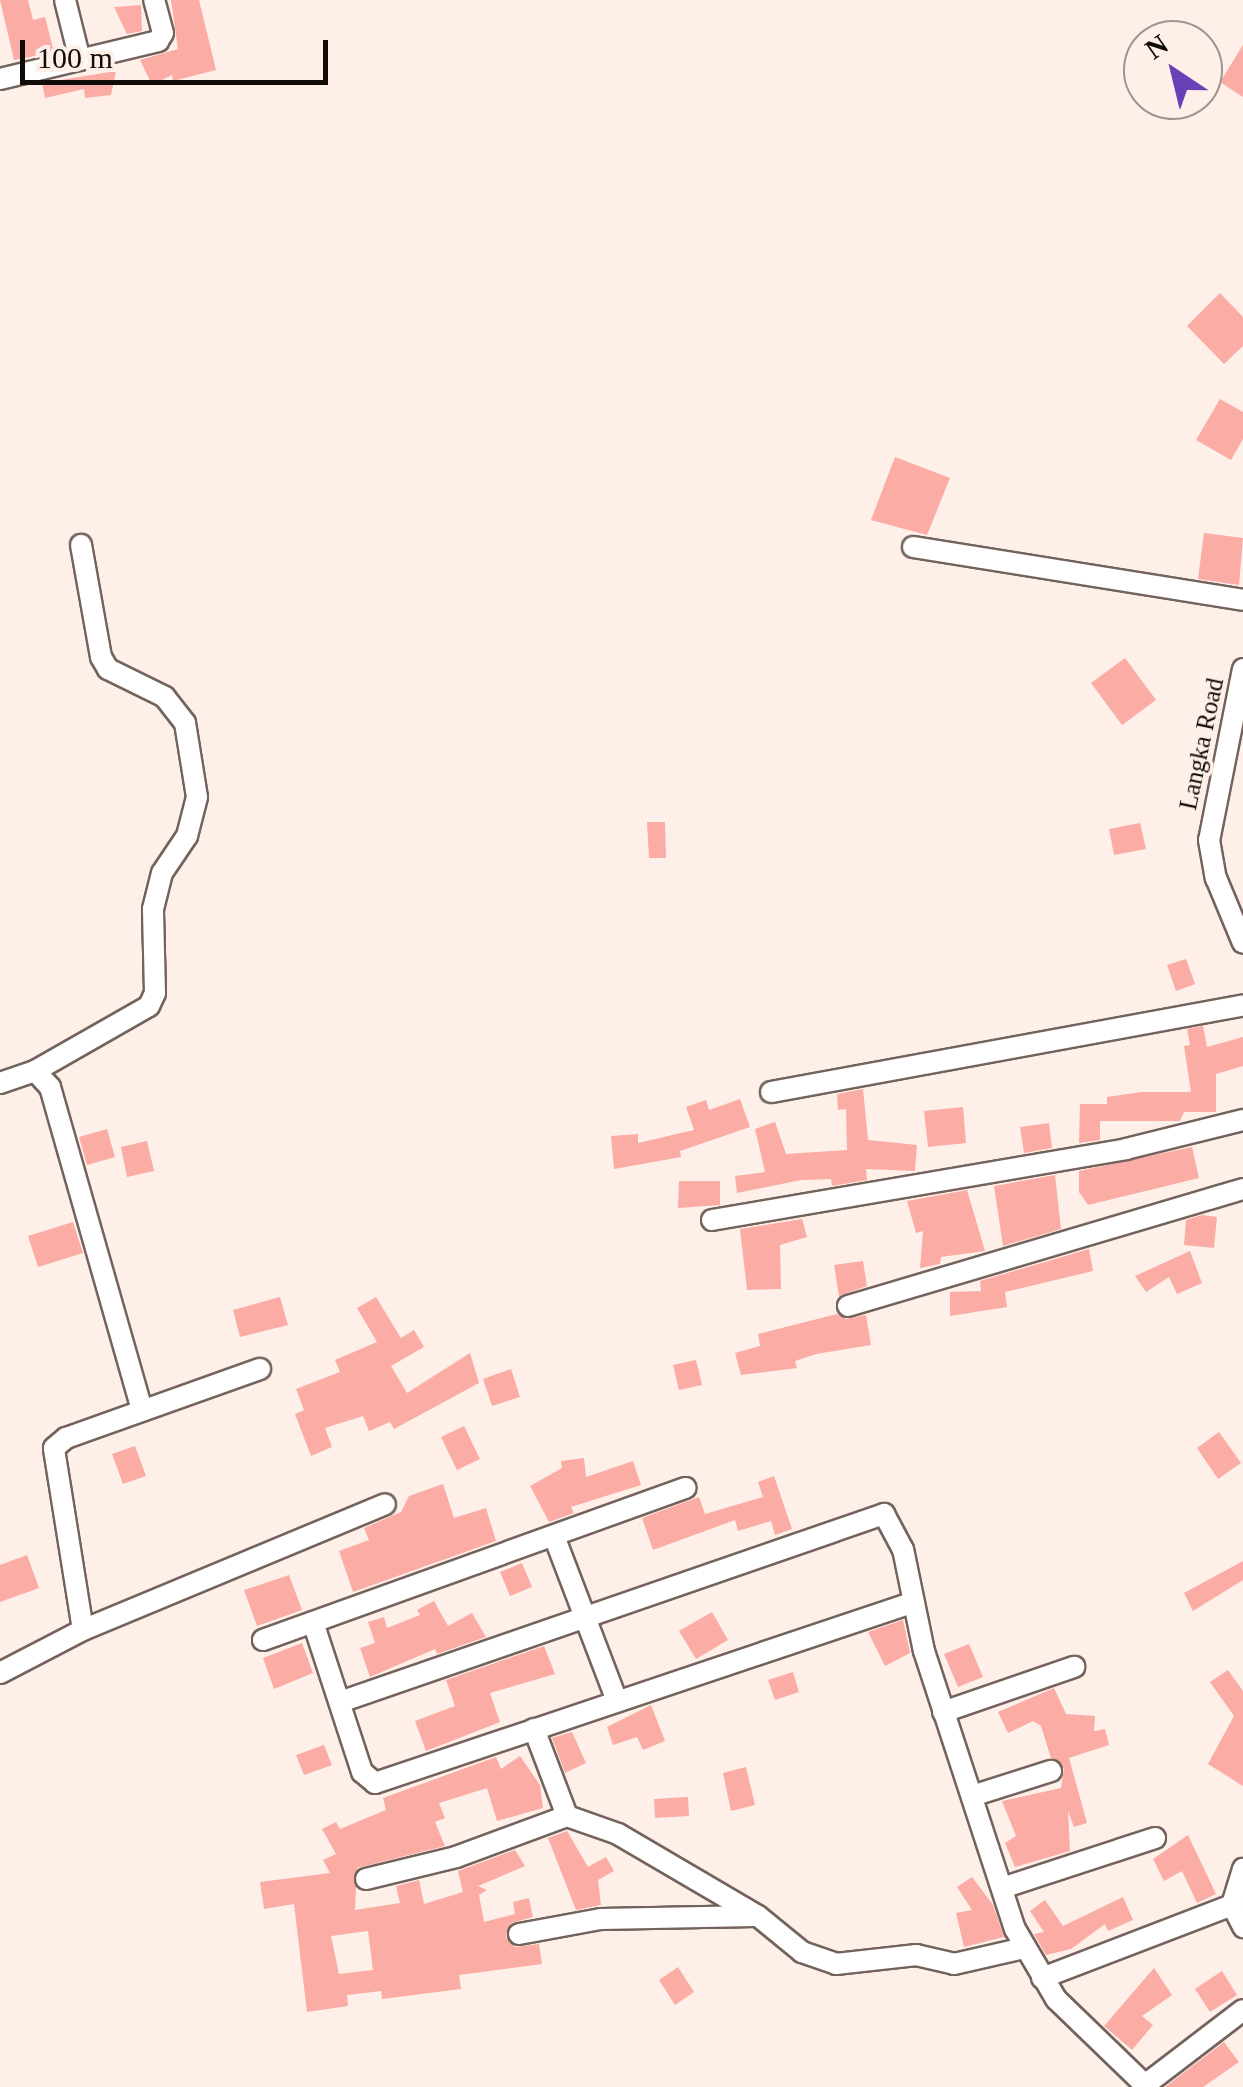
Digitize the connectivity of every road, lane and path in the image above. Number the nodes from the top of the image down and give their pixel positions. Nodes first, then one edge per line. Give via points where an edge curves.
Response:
1 (65, 0) edge
2 (154, 0) edge
3 (80, 60) junction
4 (1, 76) edge
5 (81, 546) dead end
6 (913, 547) dead end
7 (1243, 600) edge
8 (1243, 669) edge
9 (1243, 943) edge
10 (1243, 1005) edge
11 (35, 1071) junction
12 (0, 1084) edge
13 (771, 1092) dead end
14 (1243, 1120) edge
15 (1243, 1189) edge
16 (712, 1220) dead end
17 (848, 1306) dead end
18 (260, 1370) dead end
19 (142, 1409) junction
20 (686, 1488) dead end
21 (385, 1504) dead end
22 (554, 1536) junction
23 (910, 1603) junction
24 (584, 1620) junction
25 (313, 1622) junction
26 (83, 1630) junction
27 (262, 1640) dead end
28 (1074, 1667) dead end
29 (0, 1673) edge
30 (616, 1698) junction
31 (340, 1702) junction
32 (943, 1712) junction
33 (534, 1729) junction
34 (1051, 1771) dead end
35 (972, 1796) junction
36 (566, 1816) junction
37 (1155, 1838) dead end
38 (1243, 1870) edge
39 (366, 1879) dead end
40 (1002, 1888) junction
41 (1232, 1905) junction
42 (758, 1916) junction
43 (1243, 1927) edge
44 (519, 1934) dead end
45 (1024, 1948) junction
46 (1042, 1978) junction
47 (1243, 2010) edge
48 (1146, 2086) edge

1 - 3 street
2 - 3 street via 161,39
3 - 4 street
5 - 11 street via 101,657 108,670 165,697 185,723 197,798 153,908 156,980 149,1006
6 - 7 street
8 - 9 street, Langka Road via 1208,840
10 - 13 street
11 - 12 street
11 - 19 street via 50,1087
14 - 16 street via 1126,1149
15 - 17 street
18 - 19 street
19 - 26 street via 54,1448
20 - 22 street
21 - 26 street
22 - 24 street
22 - 25 street
23 - 24 street via 903,1548 889,1518 877,1514
23 - 30 street
23 - 32 street
24 - 30 street
24 - 31 street
25 - 27 street
25 - 31 street
26 - 29 street
28 - 32 street
30 - 33 street
31 - 33 street via 368,1782
32 - 35 street
33 - 36 street
34 - 35 street
35 - 40 street
36 - 39 street via 456,1857
36 - 42 street via 618,1834
37 - 40 street
38 - 41 street
40 - 45 street
41 - 43 street
41 - 46 street
42 - 44 street via 601,1920
42 - 45 street via 802,1952 850,1966 916,1955 954,1964
45 - 46 street
46 - 48 street via 1074,2019
47 - 48 street

